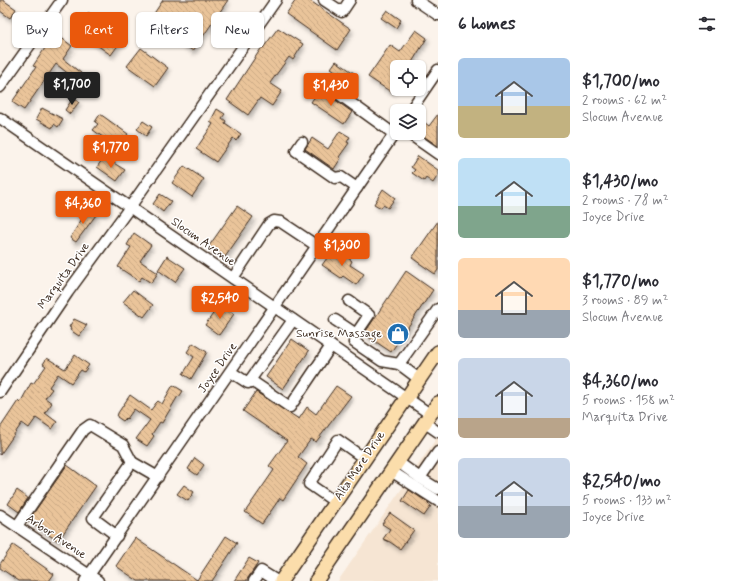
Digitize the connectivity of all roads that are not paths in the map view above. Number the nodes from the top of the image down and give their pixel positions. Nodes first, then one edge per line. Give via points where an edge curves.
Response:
1 (62, 0) edge
2 (276, 0) edge
3 (324, 0) edge
4 (350, 0) edge
5 (416, 0) edge
6 (438, 15) edge
7 (438, 70) edge
8 (331, 86) dead end
9 (0, 87) edge
10 (415, 104) edge
11 (0, 118) edge
12 (390, 128) edge
13 (390, 140) edge
14 (418, 140) edge
15 (302, 142) dead end
16 (438, 154) edge
17 (357, 188) junction
18 (130, 207) junction
19 (317, 246) junction
20 (233, 278) junction
21 (349, 301) dead end
22 (275, 308) junction
23 (438, 310) edge
24 (293, 320) junction
25 (335, 320) dead end
26 (356, 334) junction
27 (331, 346) junction
28 (438, 352) edge
29 (399, 364) junction
30 (231, 372) junction
31 (419, 379) junction
32 (250, 380) junction
33 (0, 392) edge
34 (406, 398) junction
35 (433, 411) edge
36 (438, 432) edge
37 (438, 452) edge
38 (365, 459) junction
39 (132, 462) junction
40 (395, 466) junction
41 (158, 477) junction
42 (420, 478) junction
43 (438, 489) edge
44 (438, 501) edge
45 (335, 502) junction
46 (0, 515) edge
47 (17, 526) junction
48 (116, 536) junction
49 (87, 578) edge
50 (98, 581) edge
51 (254, 581) edge
52 (277, 581) edge
53 (281, 581) edge
54 (316, 581) edge

1 - 9 street
2 - 18 street, Marquita Drive
3 - 4 street via 342,12
5 - 6 street
7 - 10 street
8 - 12 street via 333,90
11 - 18 street, Slocum Avenue
13 - 17 street, Joyce Drive
14 - 16 street
15 - 17 street via 296,151 335,178 341,177
17 - 19 street, Joyce Drive
18 - 20 street, Slocum Avenue
18 - 33 street, Marquita Drive
19 - 20 street via 281,222 274,221 269,224
19 - 22 street, Joyce Drive
20 - 22 street, Slocum Avenue
21 - 26 street via 369,315
22 - 24 street, Slocum Avenue
22 - 30 street, Joyce Drive
23 - 29 street
24 - 27 street, Slocum Avenue
24 - 32 street
25 - 26 street
26 - 29 street via 354,342 382,361
27 - 32 street via 290,407
27 - 34 street, Slocum Avenue
28 - 31 main road, Alta Mere Drive
29 - 31 street
30 - 32 street via 248,383
30 - 41 street, Joyce Drive
31 - 34 main road, Alta Mere Drive
34 - 35 street, Slocum Avenue
34 - 38 main road, Alta Mere Drive
35 - 36 street, Slocum Avenue
35 - 40 main road
37 - 42 street
38 - 45 main road, Alta Mere Drive
38 - 45 street via 338,440 309,484
39 - 41 street
39 - 47 street via 123,445 90,425 83,430
39 - 48 street via 93,518
40 - 42 street
40 - 44 street
40 - 54 main road
41 - 48 street, Joyce Drive
42 - 43 street
45 - 53 main road, Alta Mere Drive
46 - 47 street, Arbor Avenue
47 - 49 street, Arbor Avenue
48 - 49 street, Joyce Drive
49 - 50 street, Arbor Avenue
51 - 52 street via 261,571

